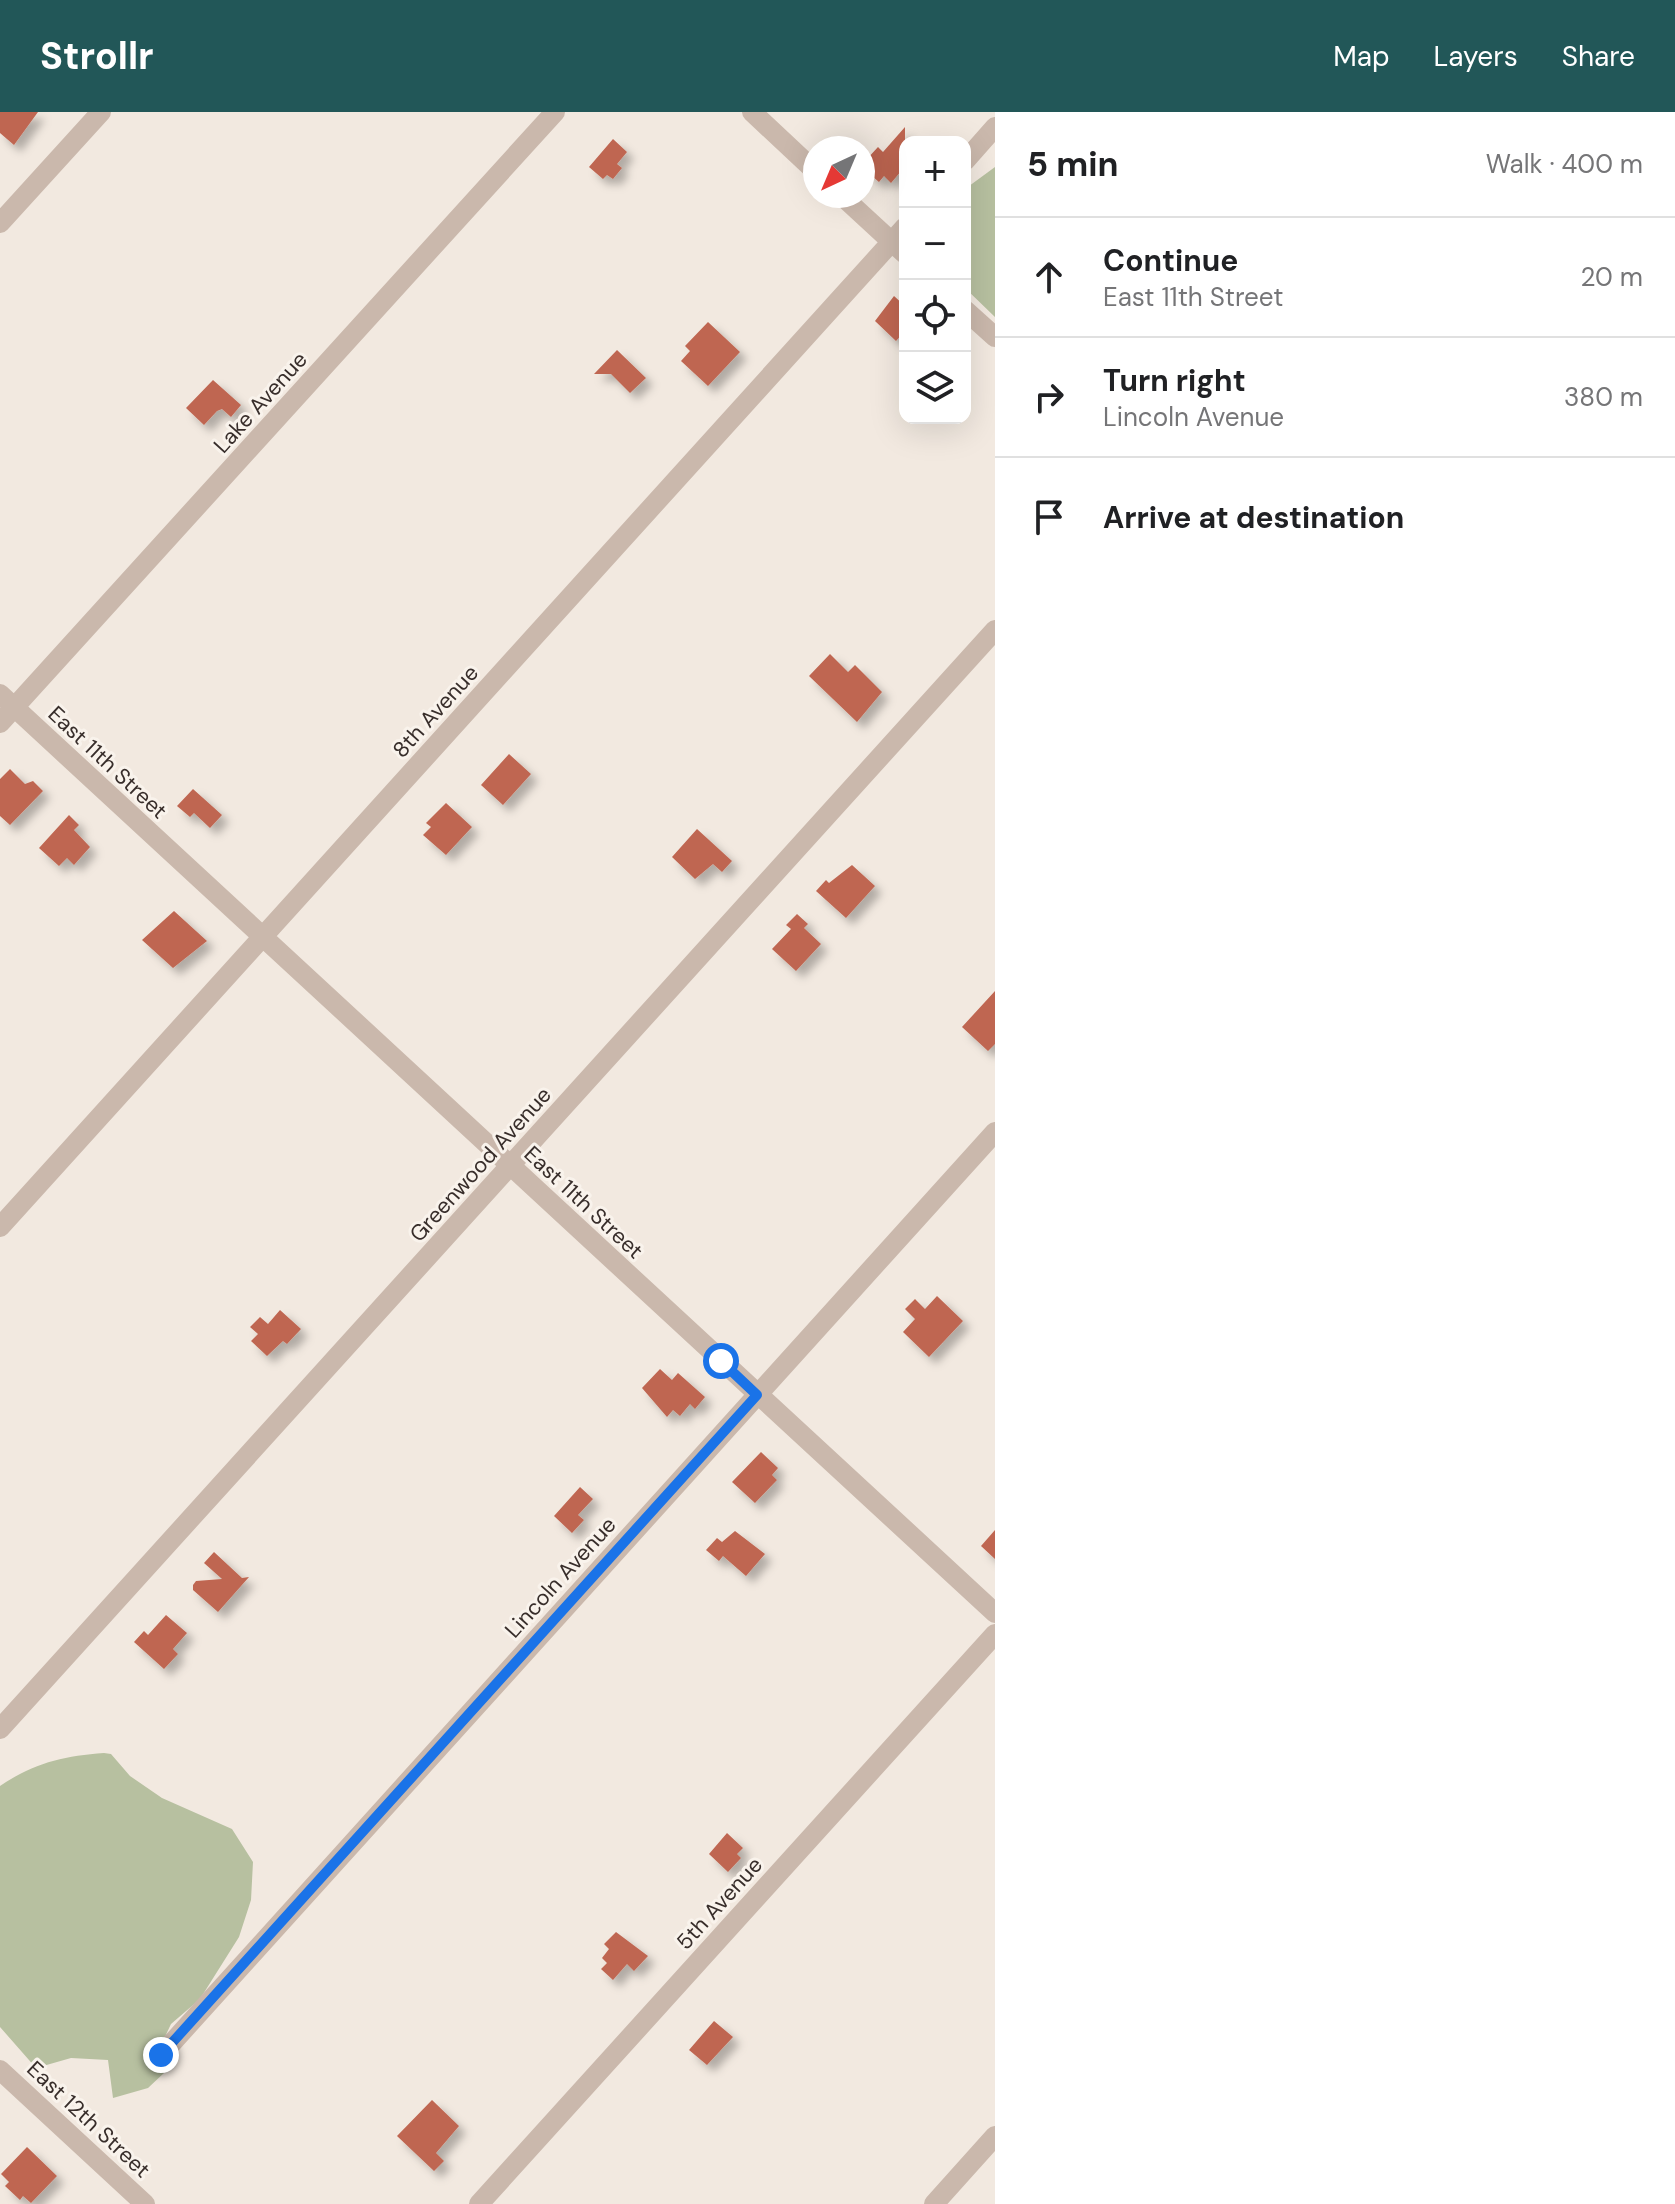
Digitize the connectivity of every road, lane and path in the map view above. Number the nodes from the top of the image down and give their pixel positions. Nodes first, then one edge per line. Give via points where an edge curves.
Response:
1 (101, 112) edge
2 (555, 112) edge
3 (752, 112) edge
4 (995, 127) edge
5 (971, 154) edge
6 (803, 160) edge
7 (857, 208) edge
8 (0, 223) edge
9 (899, 240) edge
10 (899, 242) edge
11 (971, 315) edge
12 (995, 337) edge
13 (995, 630) edge
14 (7, 701) edge
15 (0, 723) edge
16 (262, 937) junction
17 (995, 1132) edge
18 (510, 1166) junction
19 (0, 1227) edge
20 (757, 1395) junction
21 (995, 1613) edge
22 (995, 1634) edge
23 (0, 1729) edge
24 (161, 2055) dead end
25 (0, 2070) edge
26 (995, 2136) edge
27 (145, 2204) edge
28 (479, 2204) edge
29 (934, 2204) edge

1 - 8 street
2 - 14 street, Lake Avenue
3 - 6 street
4 - 5 street
7 - 9 street
10 - 16 street, 8th Avenue
11 - 12 street
13 - 18 street, Greenwood Avenue
14 - 15 street, Lake Avenue
14 - 16 street, East 11th Street
16 - 18 street, East 11th Street
16 - 19 street, 8th Avenue
17 - 20 street, Lincoln Avenue
18 - 20 street, East 11th Street
18 - 23 street, Greenwood Avenue
20 - 21 street, East 11th Street
20 - 24 street, Lincoln Avenue
22 - 28 street, 5th Avenue
25 - 27 street, East 12th Street
26 - 29 street

